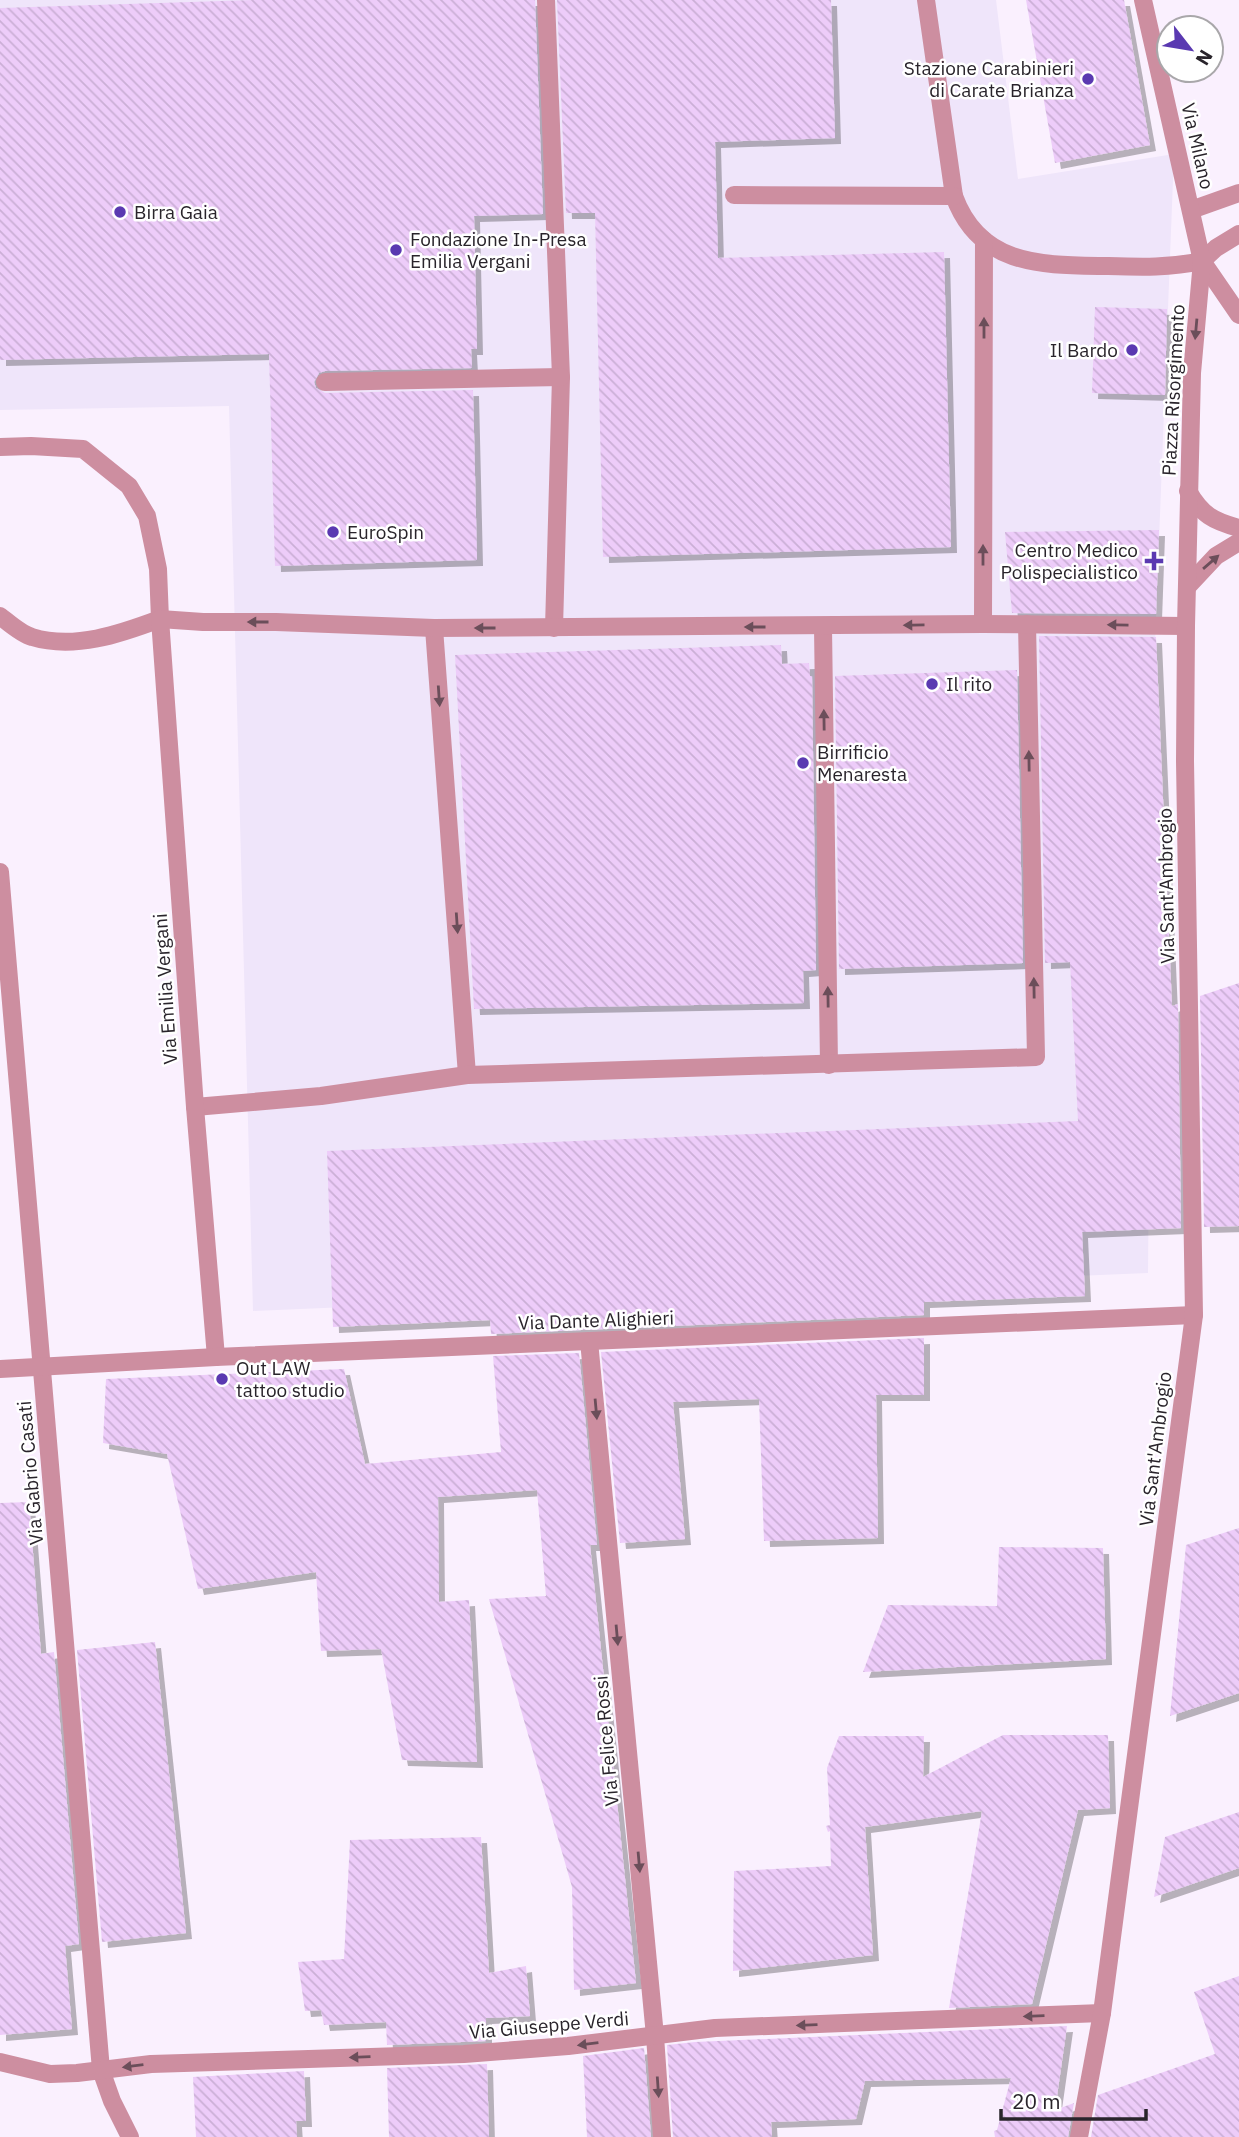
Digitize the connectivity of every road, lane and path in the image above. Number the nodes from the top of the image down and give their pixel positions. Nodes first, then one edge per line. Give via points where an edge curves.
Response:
1 (546, 0) edge
2 (926, 0) edge
3 (1143, 0) edge
4 (1239, 194) edge
5 (734, 195) dead end
6 (954, 197) junction
7 (1191, 210) junction
8 (1239, 234) edge
9 (984, 240) junction
10 (1202, 261) junction
11 (1239, 315) edge
12 (561, 377) junction
13 (325, 382) dead end
14 (0, 447) edge
15 (1188, 491) junction
16 (1239, 528) edge
17 (1239, 542) edge
18 (1187, 587) junction
19 (0, 616) edge
20 (159, 619) junction
21 (983, 624) junction
22 (1027, 624) junction
23 (1186, 625) junction
24 (823, 626) junction
25 (434, 628) junction
26 (554, 628) junction
27 (1185, 761) joint
28 (0, 872) edge
29 (829, 1065) junction
30 (467, 1075) junction
31 (195, 1107) junction
32 (1194, 1315) junction
33 (589, 1341) junction
34 (216, 1357) junction
35 (41, 1367) junction
36 (0, 1369) edge
37 (1102, 2013) junction
38 (655, 2036) junction
39 (0, 2062) edge
40 (101, 2070) junction
41 (130, 2137) edge
42 (662, 2137) edge
43 (1079, 2137) edge

1 - 12 street
2 - 6 street
3 - 7 street, Via Milano
4 - 7 street
5 - 6 street
6 - 9 street via 970,229
7 - 10 street, Via Milano
8 - 10 street
9 - 10 street via 1020,260 1050,265 1171,267
21 -> 9 street
10 - 11 street
10 -> 15 street, Piazza Risorgimento
12 - 13 street
12 - 26 street
14 - 20 street, Via Emilia Vergani via 83,449 129,486 148,516 158,569
15 - 16 street via 1205,515
15 - 18 street, Piazza Risorgimento
18 -> 17 street via 1216,556
18 - 23 street, Piazza Risorgimento
19 - 20 street via 30,637 73,642
25 -> 20 street
20 - 31 street, Via Emilia Vergani
21 - 22 street
21 -> 24 street
23 -> 22 street
29 -> 22 street via 1036,1056
23 - 27 street, Piazza Risorgimento
24 -> 26 street
29 -> 24 street
26 -> 25 street
25 -> 30 street
27 - 32 street, Via Sant'Ambrogio
28 - 35 street, Via Gabrio Casati
29 - 30 street
30 - 31 street via 321,1096
31 - 34 street, Via Emilia Vergani
32 - 33 street, Via Dante Alighieri
32 - 37 street, Via Sant'Ambrogio
33 - 34 street, Via Dante Alighieri
33 -> 38 street, Via Felice Rossi
34 - 35 street, Via Dante Alighieri
35 - 36 street, Via Dante Alighieri
35 - 40 street, Via Gabrio Casati
37 -> 38 street, Via Giuseppe Verdi via 715,2028
37 - 43 street, Via Sant'Ambrogio
38 -> 40 street, Via Giuseppe Verdi via 464,2054 151,2064
38 -> 42 street, Via Felice Rossi
39 - 40 street, Via Giuseppe Verdi via 50,2074
40 - 41 street, Via Gabrio Casati

